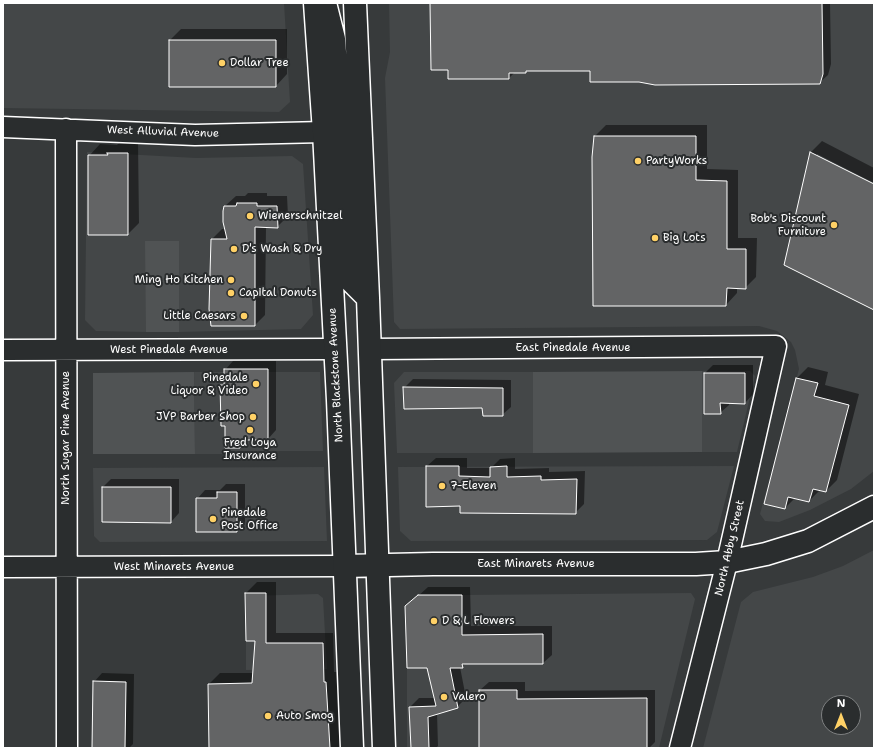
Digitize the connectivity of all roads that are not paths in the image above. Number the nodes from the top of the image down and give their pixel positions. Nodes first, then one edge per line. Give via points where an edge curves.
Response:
1 (315, 3) edge
2 (325, 3) edge
3 (355, 3) edge
4 (3, 127) edge
5 (66, 129) junction
6 (324, 132) junction
7 (361, 138) junction
8 (368, 298) junction
9 (776, 346) joint
10 (335, 349) junction
11 (370, 349) junction
12 (3, 350) edge
13 (66, 350) junction
14 (874, 507) edge
15 (727, 562) junction
16 (344, 566) junction
17 (378, 566) junction
18 (67, 567) junction
19 (3, 568) edge
20 (67, 748) edge
21 (352, 748) edge
22 (384, 748) edge
23 (680, 748) edge

1 - 6 main road, North Blackstone Avenue
2 - 7 main road via 334,39 342,127 345,134
3 - 7 main road
4 - 5 street, West Alluvial Avenue
5 - 6 street, West Alluvial Avenue via 195,135
5 - 13 street, North Sugar Pine Avenue
6 - 8 main road via 338,142 342,149 351,281
6 - 10 main road, North Blackstone Avenue
7 - 8 main road
8 - 11 main road
9 - 11 street, East Pinedale Avenue
9 - 15 street, North Abby Street
10 - 13 street, West Pinedale Avenue
10 - 16 main road, North Blackstone Avenue
11 - 17 main road
12 - 13 street, West Pinedale Avenue
13 - 18 street, North Sugar Pine Avenue
14 - 15 main road, East Minarets Avenue via 808,541 766,554
15 - 17 main road, East Minarets Avenue
15 - 23 street, North Abby Street
16 - 17 main road, East Minarets Avenue
16 - 18 street, West Minarets Avenue
16 - 21 main road, North Blackstone Avenue
17 - 22 main road
18 - 19 street, West Minarets Avenue
18 - 20 street, North Sugar Pine Avenue

